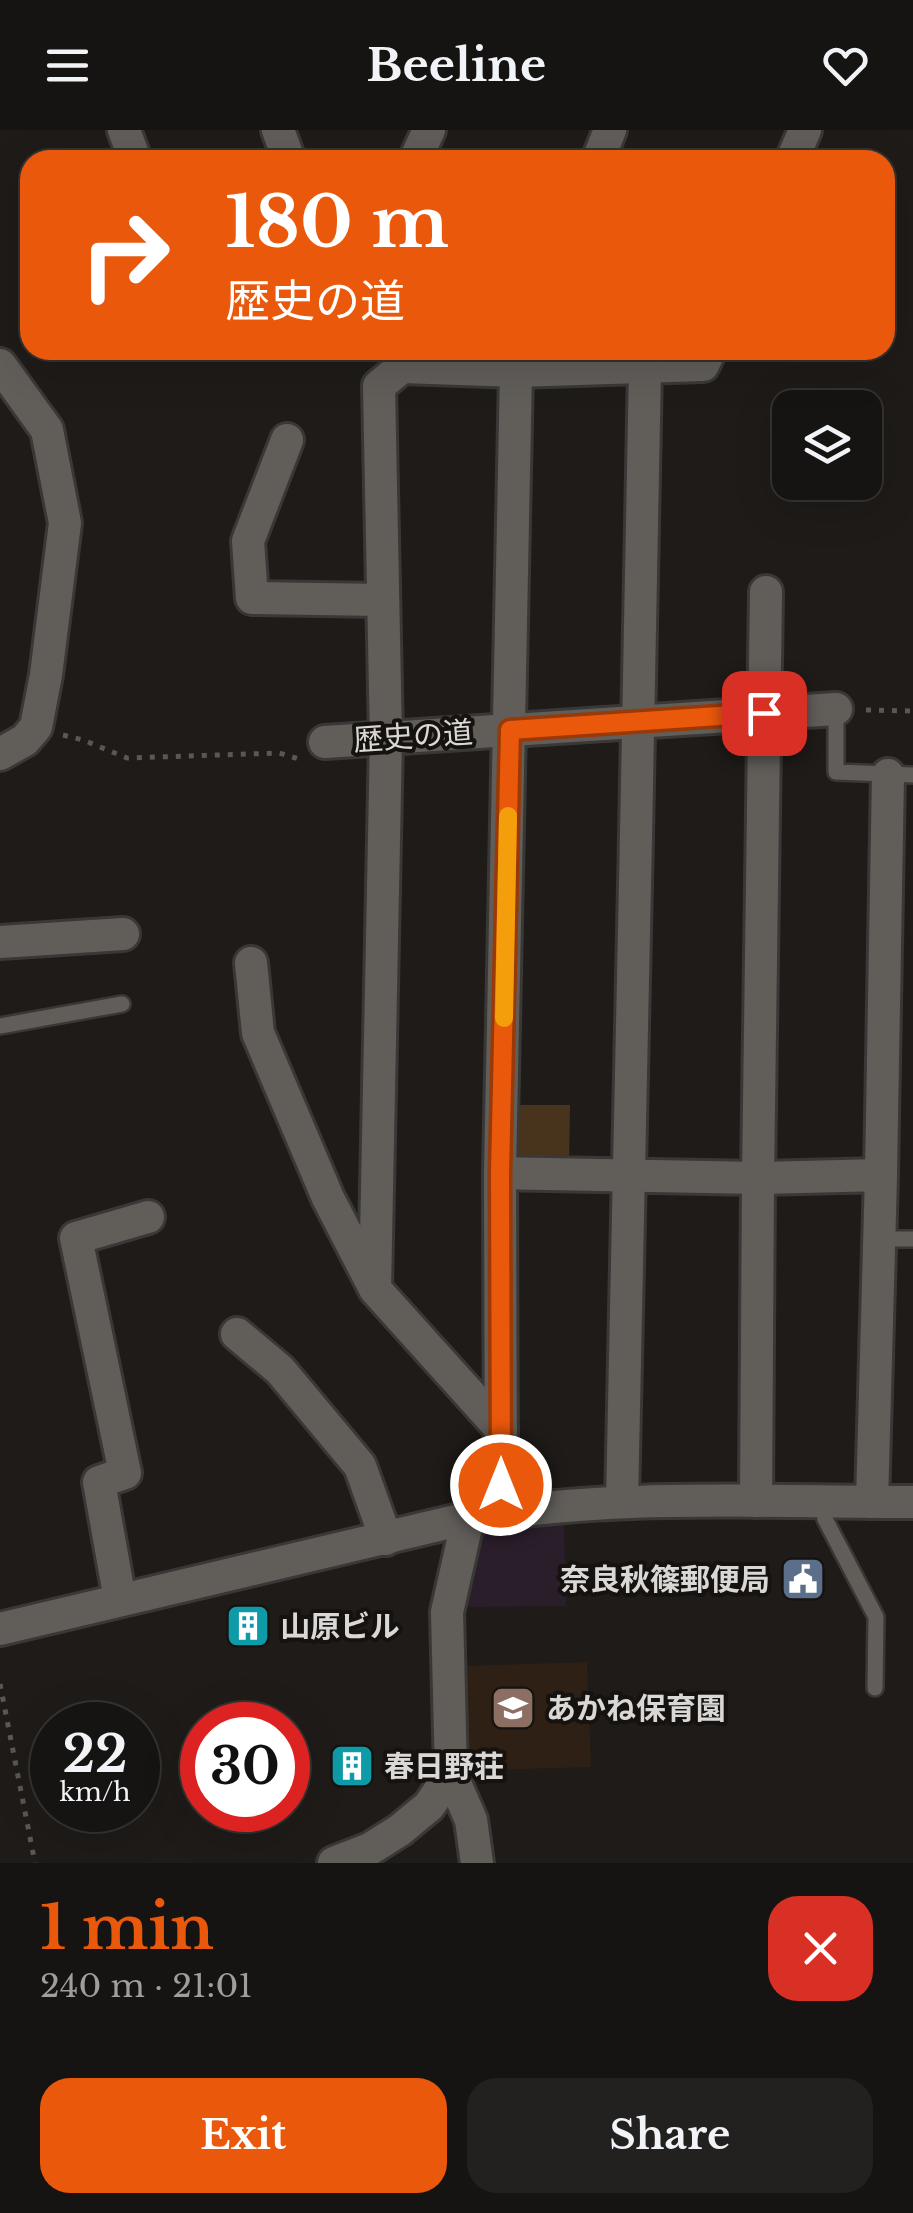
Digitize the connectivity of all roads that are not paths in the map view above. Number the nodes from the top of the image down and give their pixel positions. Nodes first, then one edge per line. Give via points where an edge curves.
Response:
1 (399, 360) edge
2 (459, 360) edge
3 (705, 360) edge
4 (518, 361) edge
5 (0, 365) edge
6 (646, 368) junction
7 (287, 440) dead end
8 (766, 592) dead end
9 (382, 600) junction
10 (836, 709) joint
11 (764, 713) junction
12 (637, 721) junction
13 (510, 730) junction
14 (386, 739) junction
15 (325, 742) road end
16 (0, 754) edge
17 (900, 775) edge
18 (123, 934) dead end
19 (0, 942) edge
20 (252, 962) dead end
21 (122, 1004) dead end
22 (0, 1026) edge
23 (500, 1173) junction
24 (881, 1175) junction
25 (632, 1176) junction
26 (758, 1178) junction
27 (148, 1217) dead end
28 (896, 1239) edge
29 (375, 1289) junction
30 (237, 1334) dead end
31 (501, 1429) junction
32 (756, 1501) junction
33 (824, 1501) junction
34 (622, 1502) junction
35 (872, 1502) junction
36 (913, 1502) edge
37 (484, 1515) junction
38 (386, 1539) junction
39 (120, 1600) junction
40 (0, 1628) edge
41 (876, 1688) dead end
42 (450, 1774) junction
43 (334, 1863) edge
44 (478, 1863) edge

1 - 9 street via 380,386
2 - 4 street
3 - 6 street
4 - 6 street
4 - 13 street
5 - 16 street via 47,430 65,523 36,728
6 - 12 street
7 - 9 street via 248,541 252,598
8 - 11 street
9 - 14 street
10 - 11 street, 歴史の道
10 - 17 lane via 836,772
11 - 12 street, 歴史の道
11 - 26 street
12 - 13 street, 歴史の道
12 - 25 street
13 - 14 street, 歴史の道
13 - 23 street
14 - 15 street, 歴史の道
14 - 29 street
17 - 24 street
18 - 19 street
20 - 29 street via 258,1033
21 - 22 lane
23 - 25 street
23 - 31 street
24 - 26 street
24 - 28 street
25 - 26 street
25 - 34 street
26 - 32 street
27 - 39 street via 76,1238 125,1474 99,1482
28 - 35 street
29 - 31 street
30 - 38 street via 280,1370 360,1466
31 - 37 street
32 - 33 street
32 - 34 street
33 - 35 street
33 - 41 lane via 825,1520 876,1617
34 - 37 street
35 - 36 street
37 - 38 street
37 - 42 street via 447,1612
38 - 39 street
39 - 40 street
42 - 43 street via 430,1806 400,1830
42 - 44 street via 471,1820

